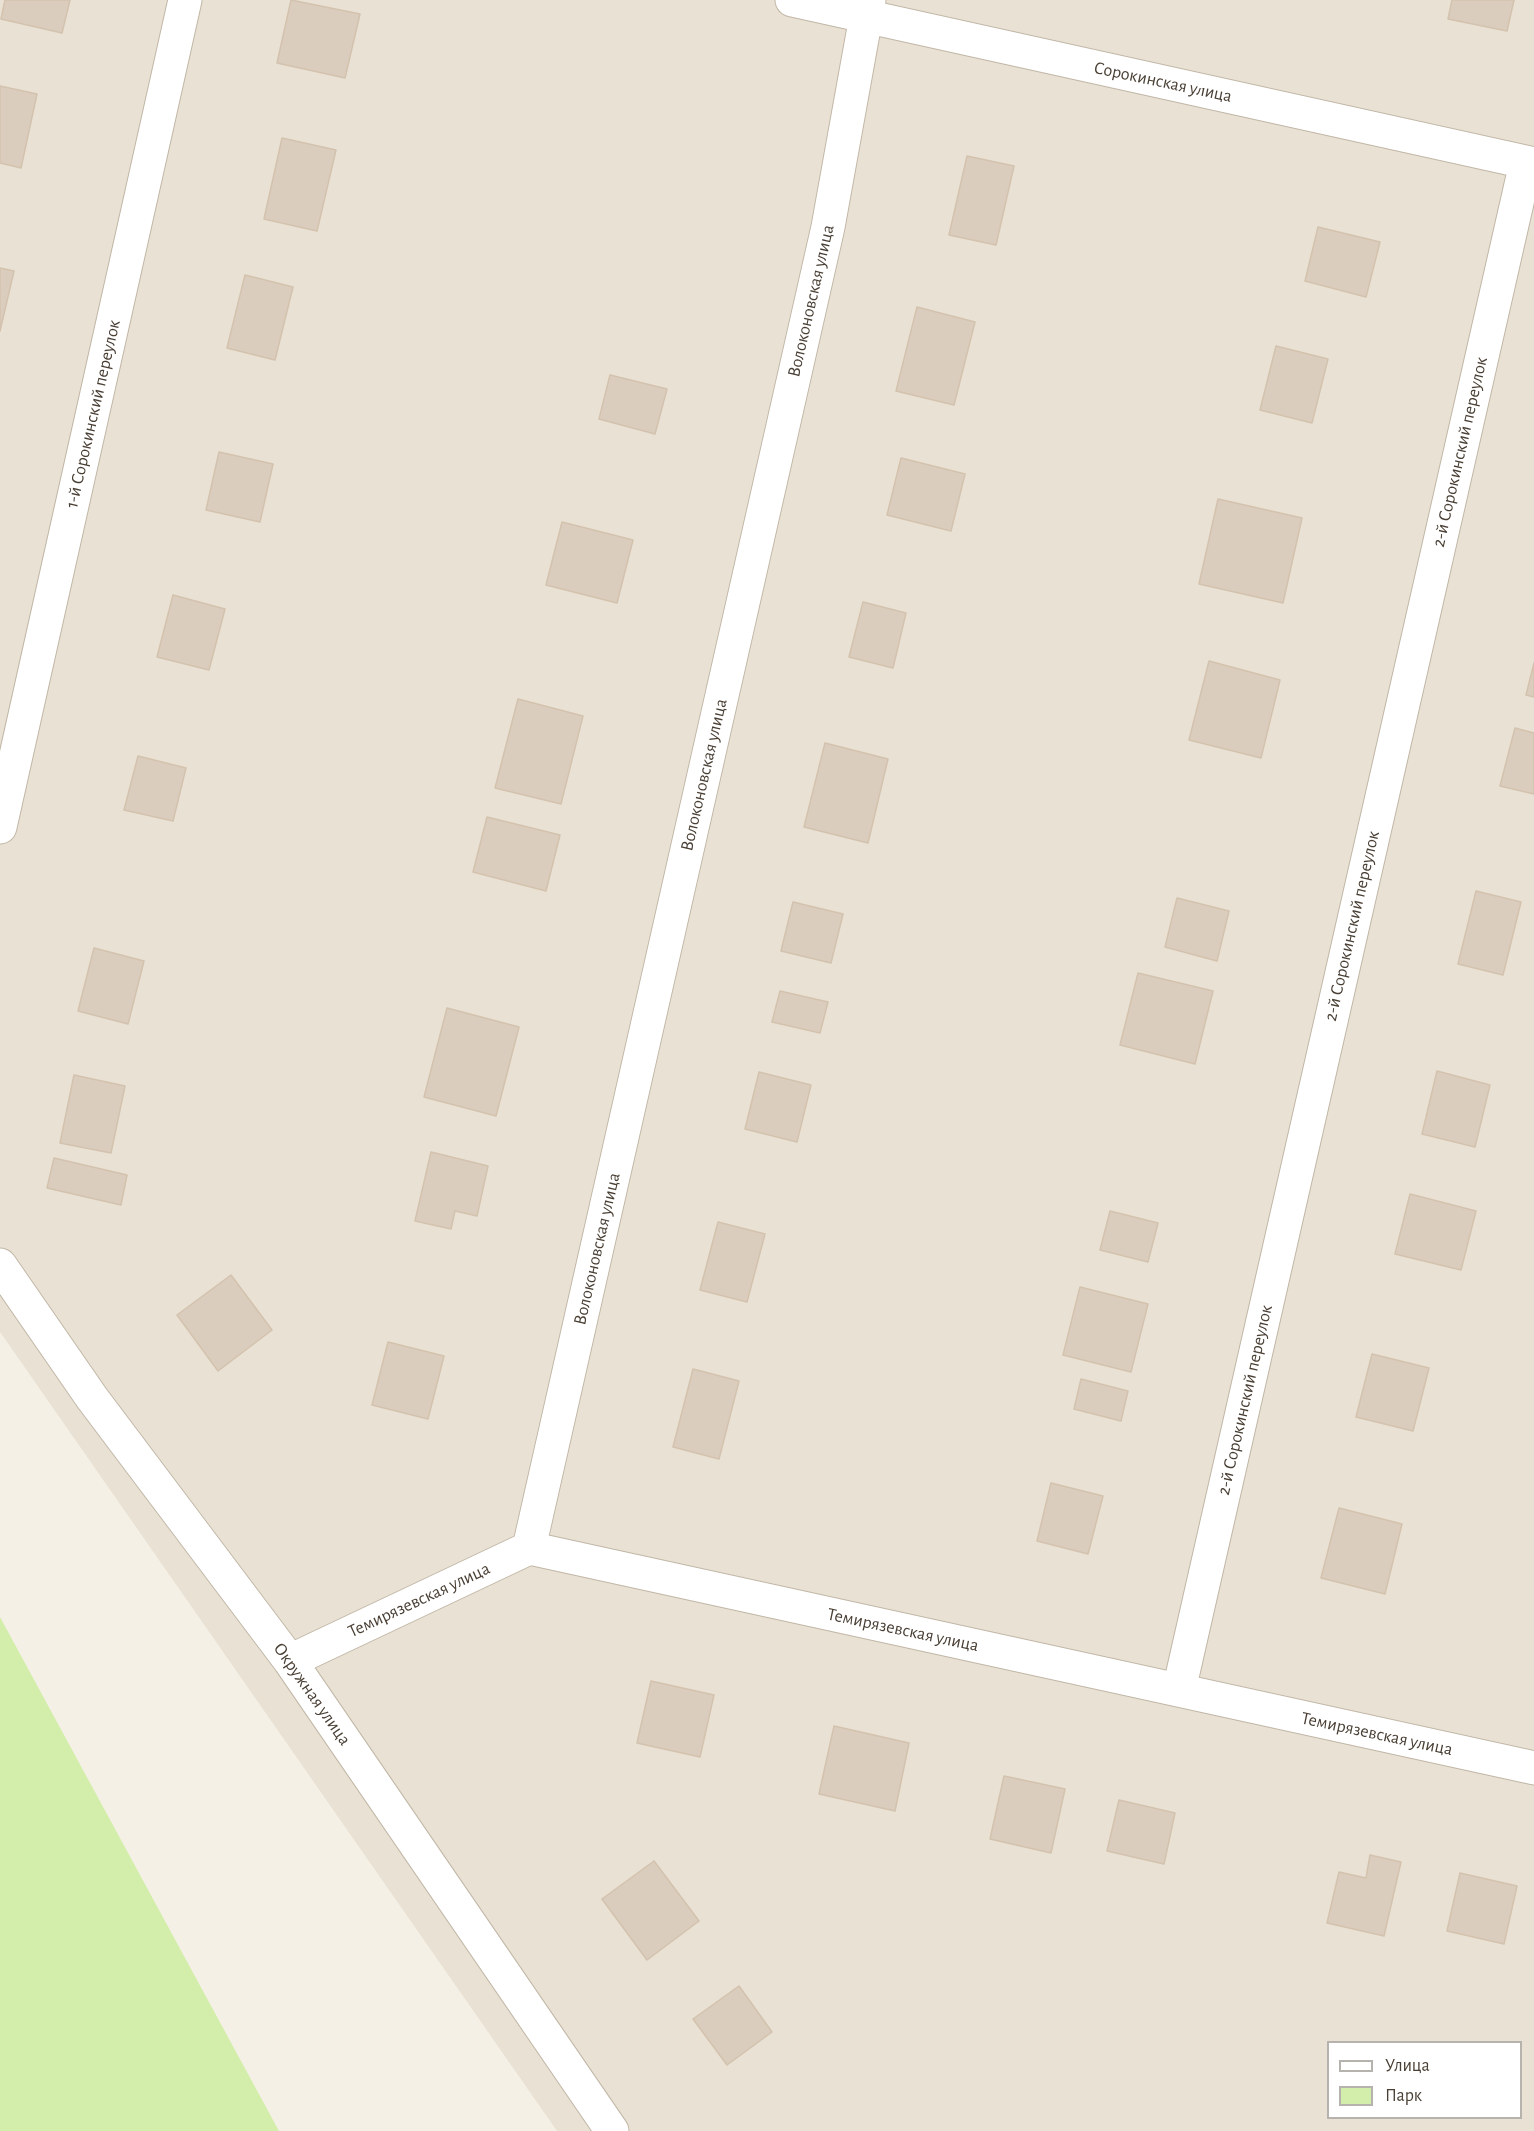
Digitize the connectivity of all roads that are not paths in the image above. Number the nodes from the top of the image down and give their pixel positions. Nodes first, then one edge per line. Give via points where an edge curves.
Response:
1 (185, 0) edge
2 (792, 0) edge
3 (867, 8) edge
4 (1530, 164) edge
5 (0, 827) edge
6 (0, 1265) edge
7 (529, 1548) junction
8 (290, 1661) junction
9 (1179, 1690) junction
10 (1534, 1768) edge
11 (612, 2131) edge

1 - 5 street, 1-й Сорокинский переулок
2 - 3 street, Сорокинская улица
3 - 4 street, Сорокинская улица
3 - 7 street, Волоконовская улица via 828,227
4 - 9 street, 2-й Сорокинский переулок
6 - 8 street, Окружная улица via 92,1398
7 - 8 street, Темирязевская улица
7 - 9 street, Темирязевская улица
8 - 11 street, Окружная улица
9 - 10 street, Темирязевская улица

